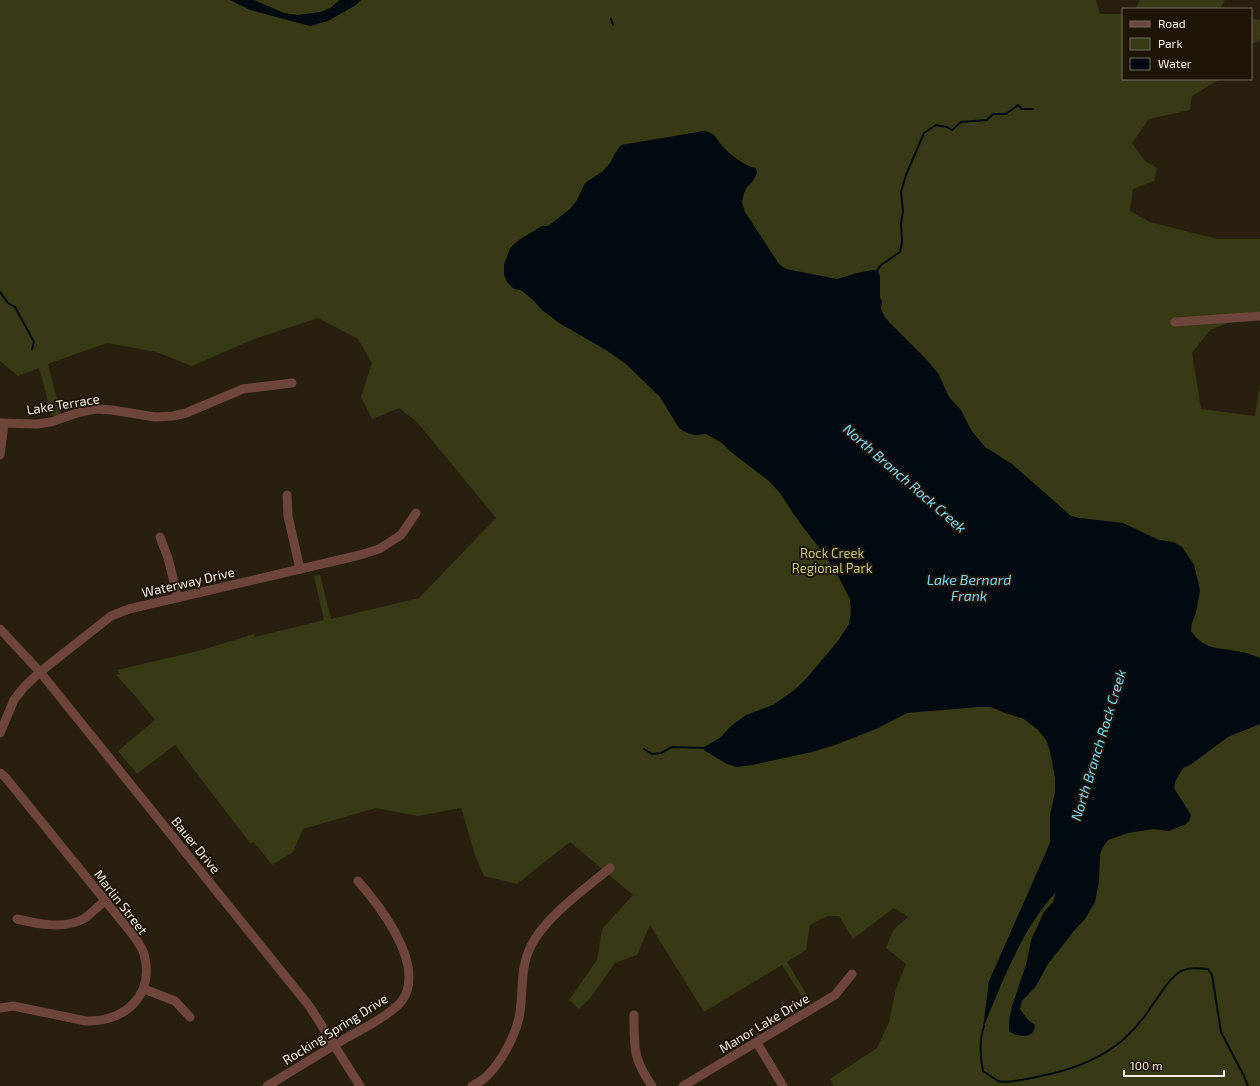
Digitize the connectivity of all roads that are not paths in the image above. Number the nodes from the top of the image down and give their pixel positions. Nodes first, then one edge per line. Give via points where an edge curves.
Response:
1 (1260, 316) edge
2 (1175, 322) dead end
3 (292, 383) dead end
4 (2, 423) edge
5 (0, 455) edge
6 (287, 495) dead end
7 (416, 513) dead end
8 (160, 537) dead end
9 (300, 569) junction
10 (178, 598) junction
11 (0, 629) edge
12 (40, 672) junction
13 (0, 733) edge
14 (0, 773) edge
15 (610, 868) dead end
16 (358, 881) dead end
17 (105, 901) junction
18 (17, 919) dead end
19 (852, 974) dead end
20 (144, 989) junction
21 (0, 1008) edge
22 (634, 1015) dead end
23 (190, 1017) dead end
24 (757, 1043) junction
25 (334, 1046) junction
26 (267, 1086) edge
27 (360, 1086) edge
28 (472, 1086) edge
29 (652, 1086) edge
30 (683, 1086) edge
31 (783, 1086) edge

1 - 2 street
3 - 4 street, Lake Terrace via 243,389 173,416 154,418 96,409 51,422
4 - 5 street
6 - 9 street via 288,516
7 - 9 street, Waterway Drive via 401,535 379,550
8 - 10 street
9 - 10 street, Waterway Drive
10 - 12 street, Waterway Drive via 129,609 111,616
11 - 12 street, Bauer Drive
12 - 13 street, Waterway Drive via 14,700
12 - 25 street, Bauer Drive via 310,1007
14 - 17 street, Marlin Street
15 - 28 street via 548,921 539,932 530,947 523,971 519,1018 507,1050 487,1076
16 - 25 street, Rocking Spring Drive via 375,900 403,949 408,962 407,992 398,1006
17 - 18 street via 85,918 68,924 45,925
17 - 20 street, Marlin Street via 133,935 143,952 146,965
19 - 24 street, Manor Lake Drive via 835,995
20 - 21 street via 125,1011 98,1021 86,1021 13,1006
20 - 23 street via 175,1001
22 - 29 street via 637,1060
24 - 30 street, Manor Lake Drive
24 - 31 street
25 - 26 street, Rocking Spring Drive
25 - 27 street, Bauer Drive

